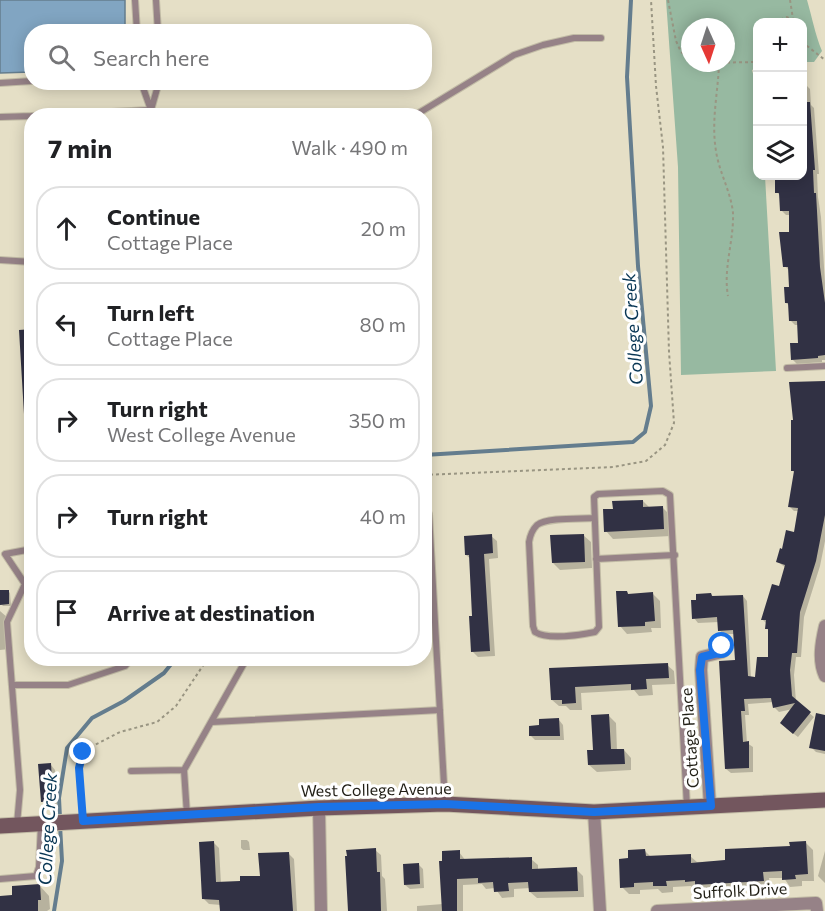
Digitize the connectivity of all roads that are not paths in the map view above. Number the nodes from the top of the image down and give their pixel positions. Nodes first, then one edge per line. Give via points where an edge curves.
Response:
1 (135, 0) edge
2 (156, 0) edge
3 (136, 24) edge
4 (158, 24) edge
5 (601, 38) dead end
6 (24, 82) edge
7 (0, 83) edge
8 (144, 90) edge
9 (157, 90) edge
10 (150, 108) edge
11 (152, 108) edge
12 (427, 108) edge
13 (24, 116) edge
14 (0, 117) edge
15 (0, 260) edge
16 (24, 262) edge
17 (825, 366) edge
18 (787, 368) dead end
19 (594, 518) junction
20 (24, 550) edge
21 (675, 555) junction
22 (596, 559) junction
23 (432, 567) edge
24 (24, 583) edge
25 (24, 586) edge
26 (825, 626) edge
27 (722, 646) dead end
28 (125, 666) edge
29 (243, 666) edge
30 (825, 676) edge
31 (12, 685) junction
32 (440, 710) junction
33 (212, 722) junction
34 (184, 770) junction
35 (131, 771) dead end
36 (825, 800) edge
37 (445, 804) junction
38 (711, 806) junction
39 (319, 807) junction
40 (687, 808) junction
41 (594, 812) junction
42 (187, 816) junction
43 (49, 823) junction
44 (17, 825) junction
45 (0, 826) edge
46 (0, 879) edge
47 (321, 911) edge
48 (600, 911) edge
49 (657, 911) edge
50 (817, 911) edge

1 - 3 lane
2 - 4 lane
5 - 12 lane via 574,38 514,55
6 - 7 lane
8 - 10 lane
9 - 11 lane
13 - 14 lane
15 - 16 lane
17 - 18 lane
19 - 21 lane via 594,497 598,494 667,492 671,499
19 - 22 lane
19 - 22 lane via 547,521 539,524 531,535 536,632 542,636 595,632 599,627
20 - 24 lane via 4,554
21 - 22 lane
21 - 40 lane
23 - 32 lane
25 - 31 lane via 7,622
26 - 30 street via 821,652
27 - 38 street, Cottage Place via 722,652 702,657 700,670
28 - 31 lane via 68,685
29 - 33 lane
31 - 44 lane via 20,790
32 - 33 lane
32 - 37 lane
33 - 34 lane
34 - 35 lane
34 - 42 lane
36 - 38 main road, West College Avenue
37 - 39 main road, West College Avenue
37 - 41 main road, West College Avenue
38 - 40 main road, West College Avenue
39 - 42 main road, West College Avenue
39 - 47 street
40 - 41 main road, West College Avenue
41 - 48 street
42 - 43 main road, West College Avenue
43 - 44 main road, West College Avenue
43 - 46 lane via 36,876
44 - 45 main road, West College Avenue
49 - 50 street, Suffolk Drive via 816,903

